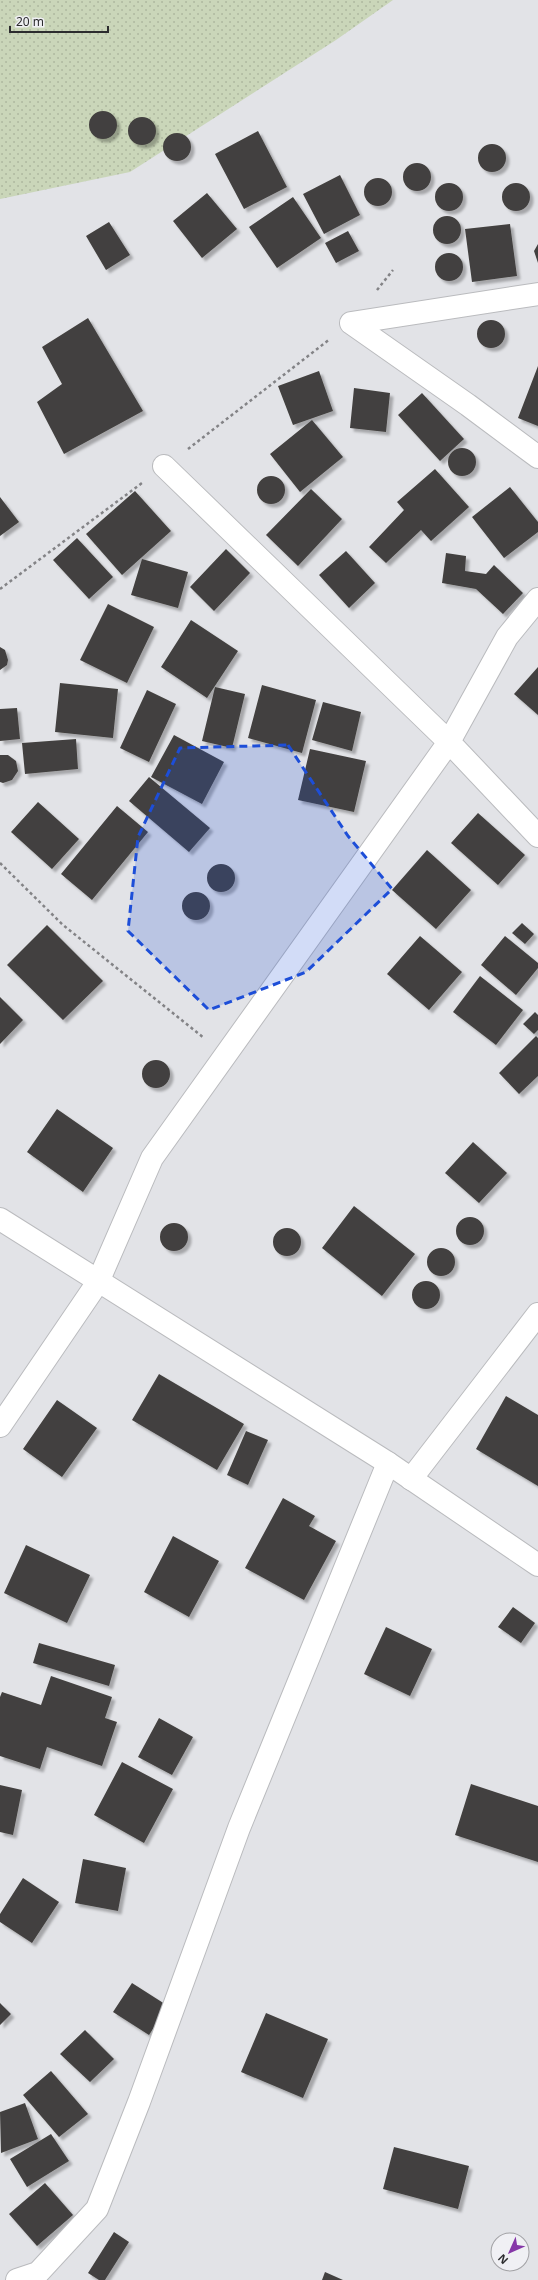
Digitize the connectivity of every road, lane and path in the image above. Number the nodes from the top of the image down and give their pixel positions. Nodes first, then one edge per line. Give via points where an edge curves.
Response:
1 (393, 270) dead end
2 (538, 294) edge
3 (351, 323) junction
4 (538, 457) edge
5 (164, 466) junction
6 (0, 589) edge
7 (538, 599) edge
8 (449, 742) junction
9 (538, 836) edge
10 (0, 863) edge
11 (225, 1054) junction
12 (0, 1219) edge
13 (98, 1282) junction
14 (538, 1314) edge
15 (0, 1426) edge
16 (388, 1463) junction
17 (411, 1479) junction
18 (538, 1565) edge
19 (17, 2280) edge

1 - 3 path
2 - 3 street
3 - 4 street
3 - 5 path
5 - 6 path
5 - 8 street
7 - 8 street via 507,637
8 - 9 street
8 - 11 street
10 - 11 path via 63,925
11 - 13 street via 152,1158
12 - 13 street
13 - 15 street
13 - 16 street
14 - 17 street
16 - 17 street
16 - 19 street via 239,1828 97,2209 38,2272
17 - 18 street

